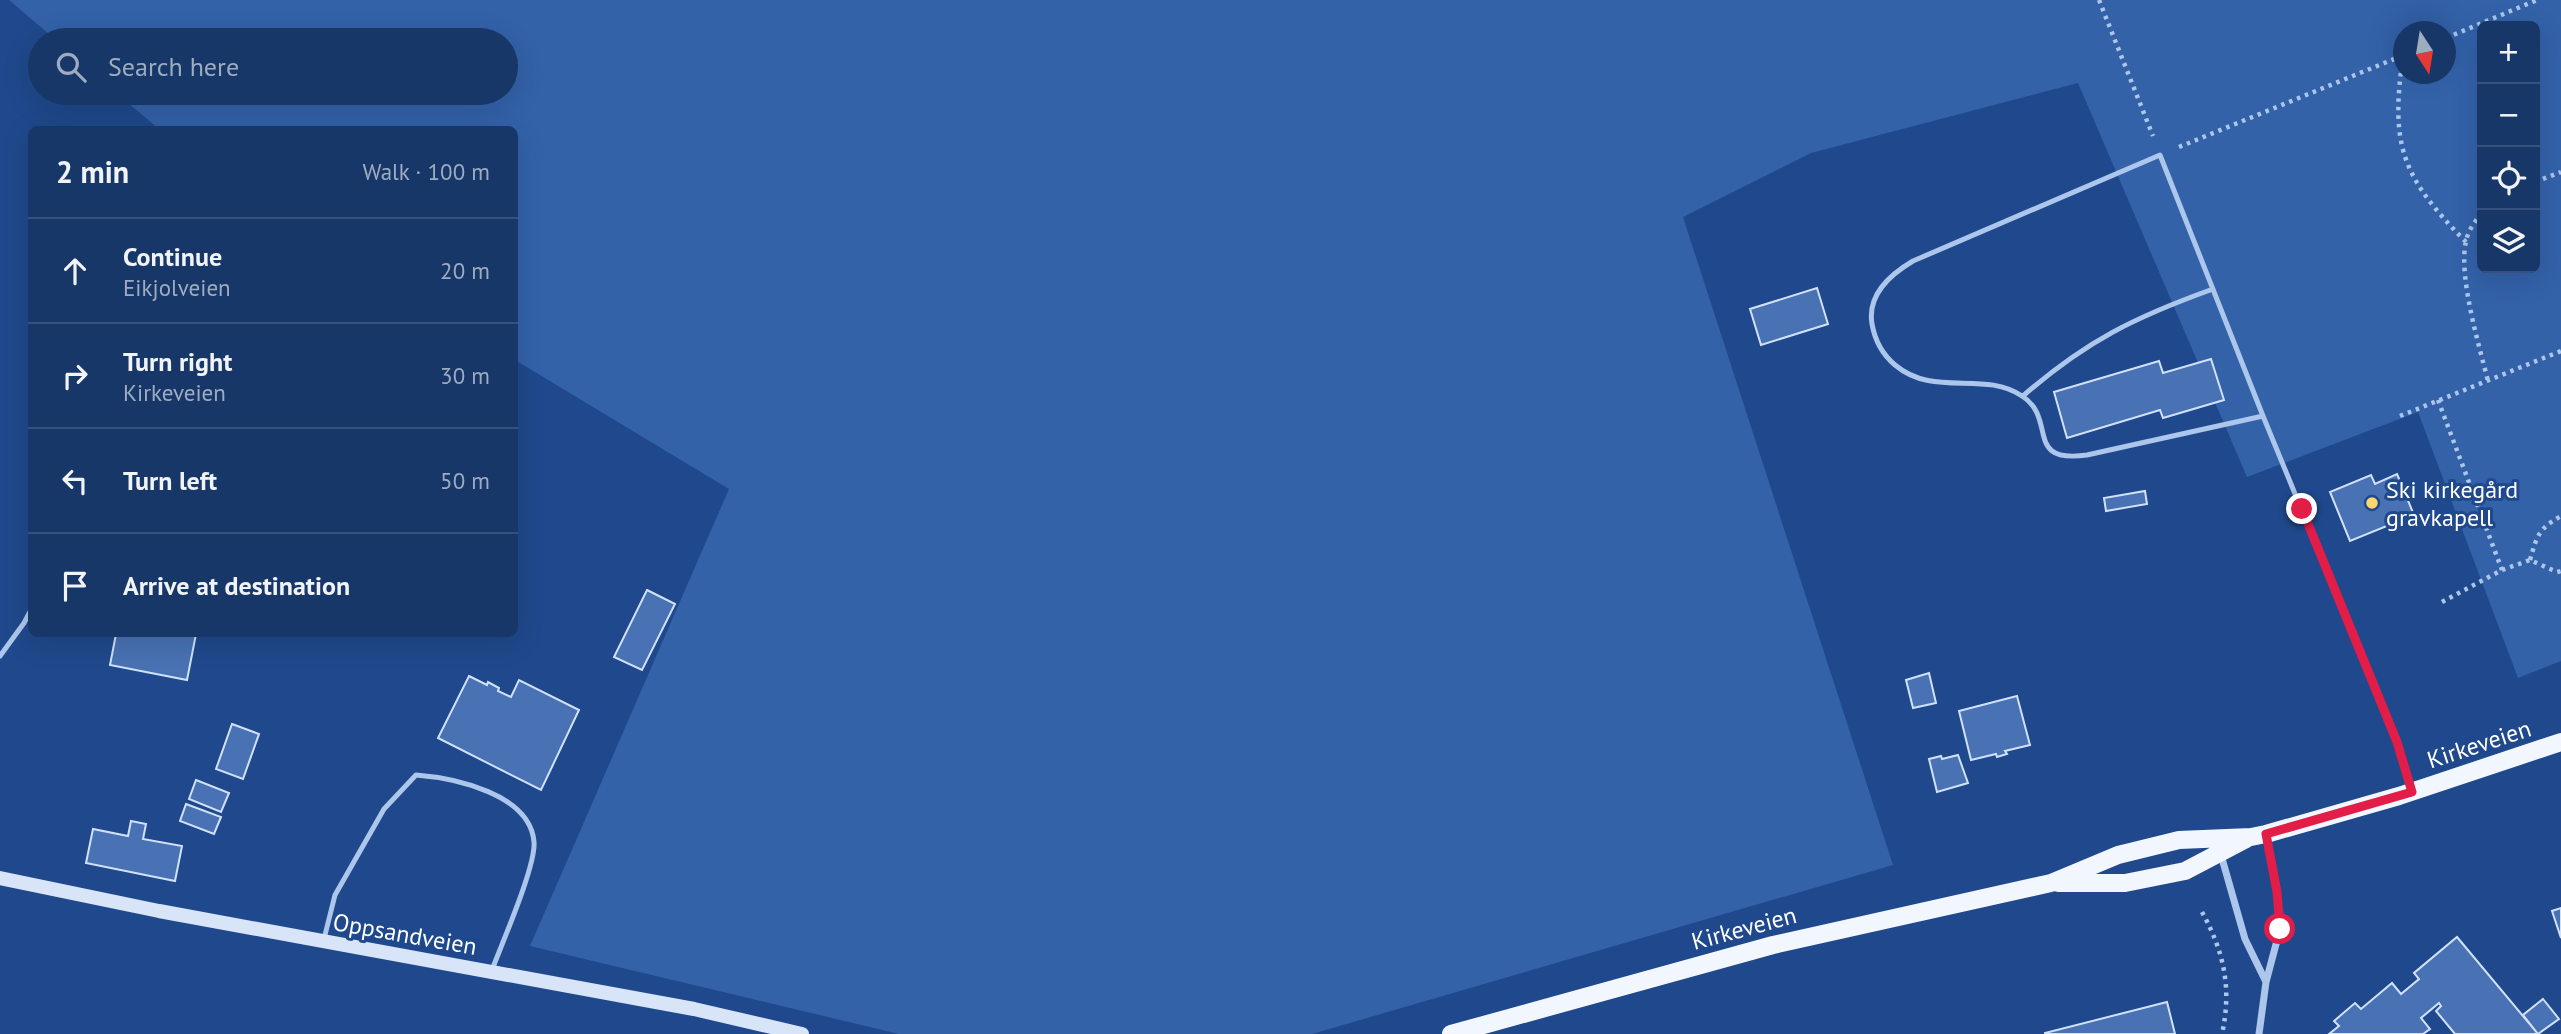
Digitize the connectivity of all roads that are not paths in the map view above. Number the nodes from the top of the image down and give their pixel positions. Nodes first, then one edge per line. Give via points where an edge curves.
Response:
1 (2213, 289) junction
2 (2023, 396) junction
3 (2263, 415) junction
4 (28, 614) edge
5 (0, 656) edge
6 (2561, 742) edge
7 (2412, 792) junction
8 (2258, 835) junction
9 (2218, 846) junction
10 (0, 878) edge
11 (2051, 883) junction
12 (323, 942) junction
13 (491, 972) junction
14 (2266, 982) junction
15 (802, 1034) edge
16 (1451, 1034) edge
17 (2259, 1034) edge

1 - 2 lane via 2105,335
1 - 2 lane via 2160,155 1913,261 1888,278 1873,305 1871,320 1879,348 1899,369 1932,383 1995,385
1 - 3 lane
2 - 3 lane via 2031,403 2051,452 2059,456 2087,455
3 - 7 lane via 2388,720
4 - 5 lane
6 - 7 main road, Kirkeveien
7 - 8 main road, Kirkeveien
8 - 9 main road, Kirkeveien
8 - 14 street via 2277,892 2280,929
9 - 11 main road, Kirkeveien via 2179,840 2118,855
9 - 11 main road, Kirkeveien via 2185,871 2125,883
9 - 14 street via 2245,939
10 - 12 main road, Oppsandveien
11 - 16 main road, Kirkeveien via 1800,939
12 - 13 main road, Oppsandveien
12 - 13 lane via 334,895 384,809 416,775 446,777 505,799 526,817 534,842 531,865
13 - 15 main road, Oppsandveien
14 - 17 street

